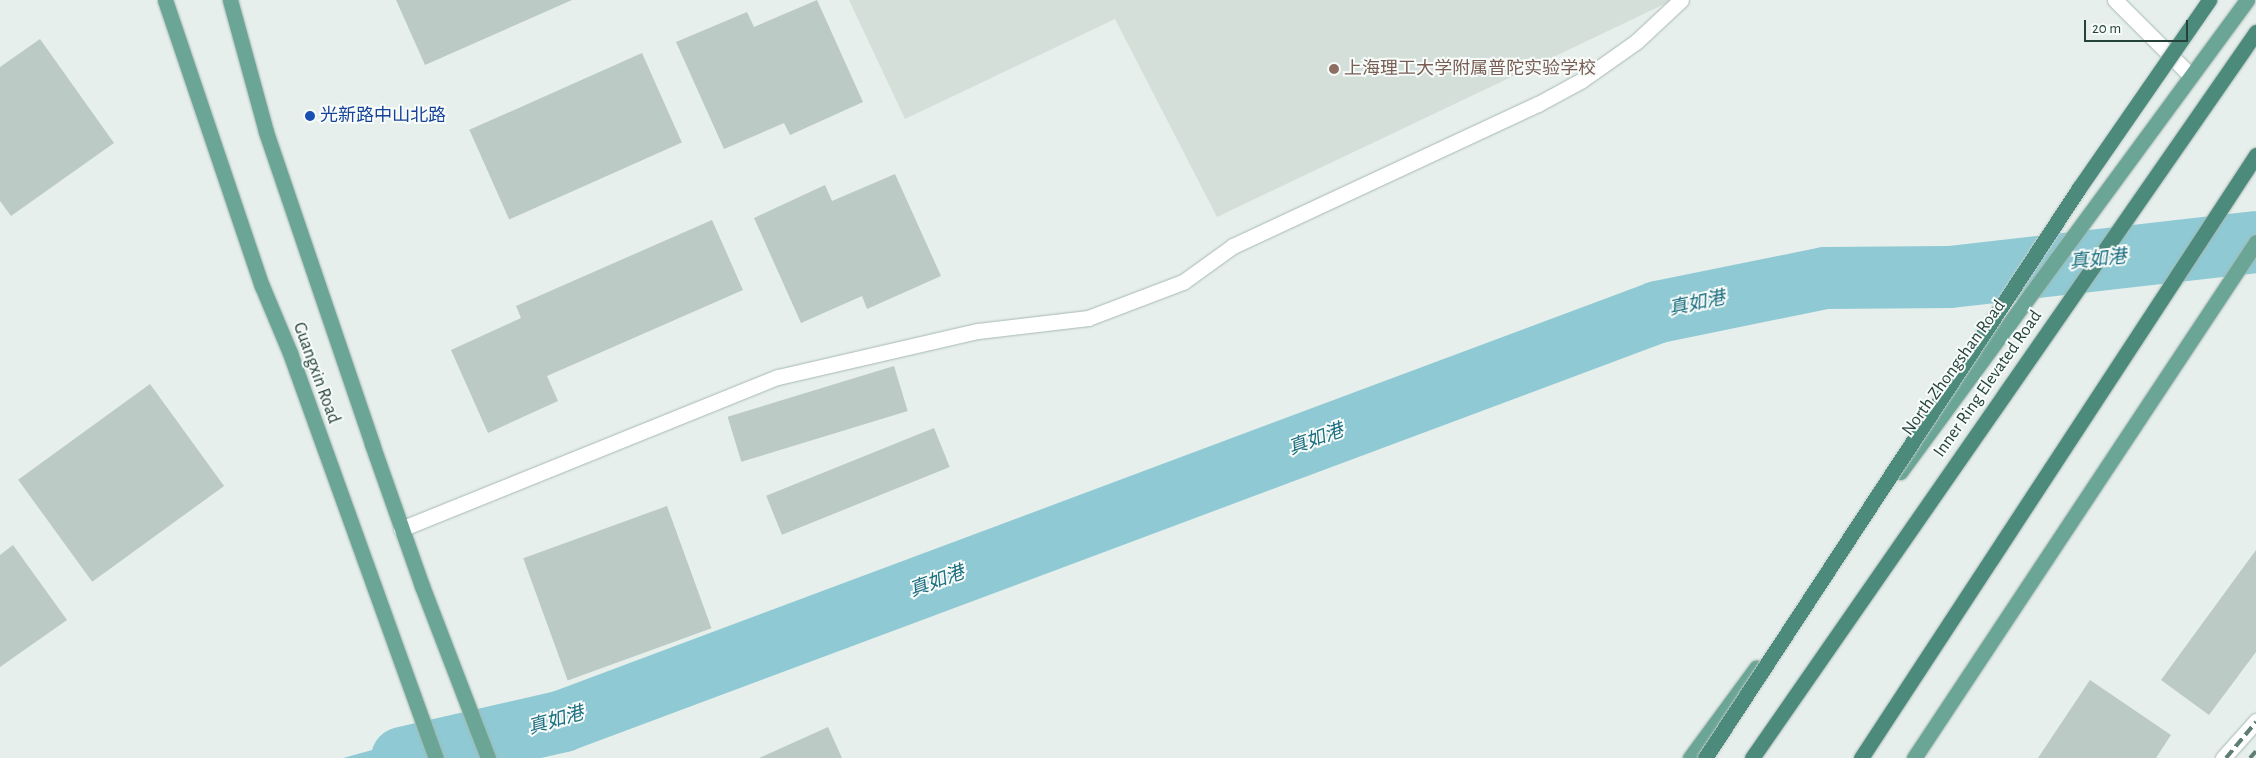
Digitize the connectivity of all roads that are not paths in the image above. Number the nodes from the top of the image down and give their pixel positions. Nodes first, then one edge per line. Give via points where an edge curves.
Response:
1 (165, 0) edge
2 (230, 0) edge
3 (1681, 0) edge
4 (2115, 0) edge
5 (2209, 0) edge
6 (2247, 0) edge
7 (2256, 32) edge
8 (2191, 76) junction
9 (2256, 155) edge
10 (2256, 242) edge
11 (402, 529) junction
12 (2256, 721) edge
13 (488, 757) edge
14 (436, 758) edge
15 (1690, 758) edge
16 (1705, 758) edge
17 (1752, 758) edge
18 (1862, 758) edge
19 (1914, 758) edge
20 (2223, 758) edge

1 - 14 main road, Guangxin Road via 262,286 290,353
2 - 11 main road, Guangxin Road via 266,132
3 - 11 street via 1637,41 1582,80 1538,104 1233,246 1183,282 1088,318 978,331 778,376
4 - 8 street
5 - 16 highway, bridge via 2079,188
6 - 8 main road, North Zhongshan Road
7 - 17 highway, Inner Ring Elevated Road
8 - 15 main road, North Zhongshan Road
9 - 18 highway
10 - 19 main road
11 - 13 main road, Guangxin Road
12 - 20 street

